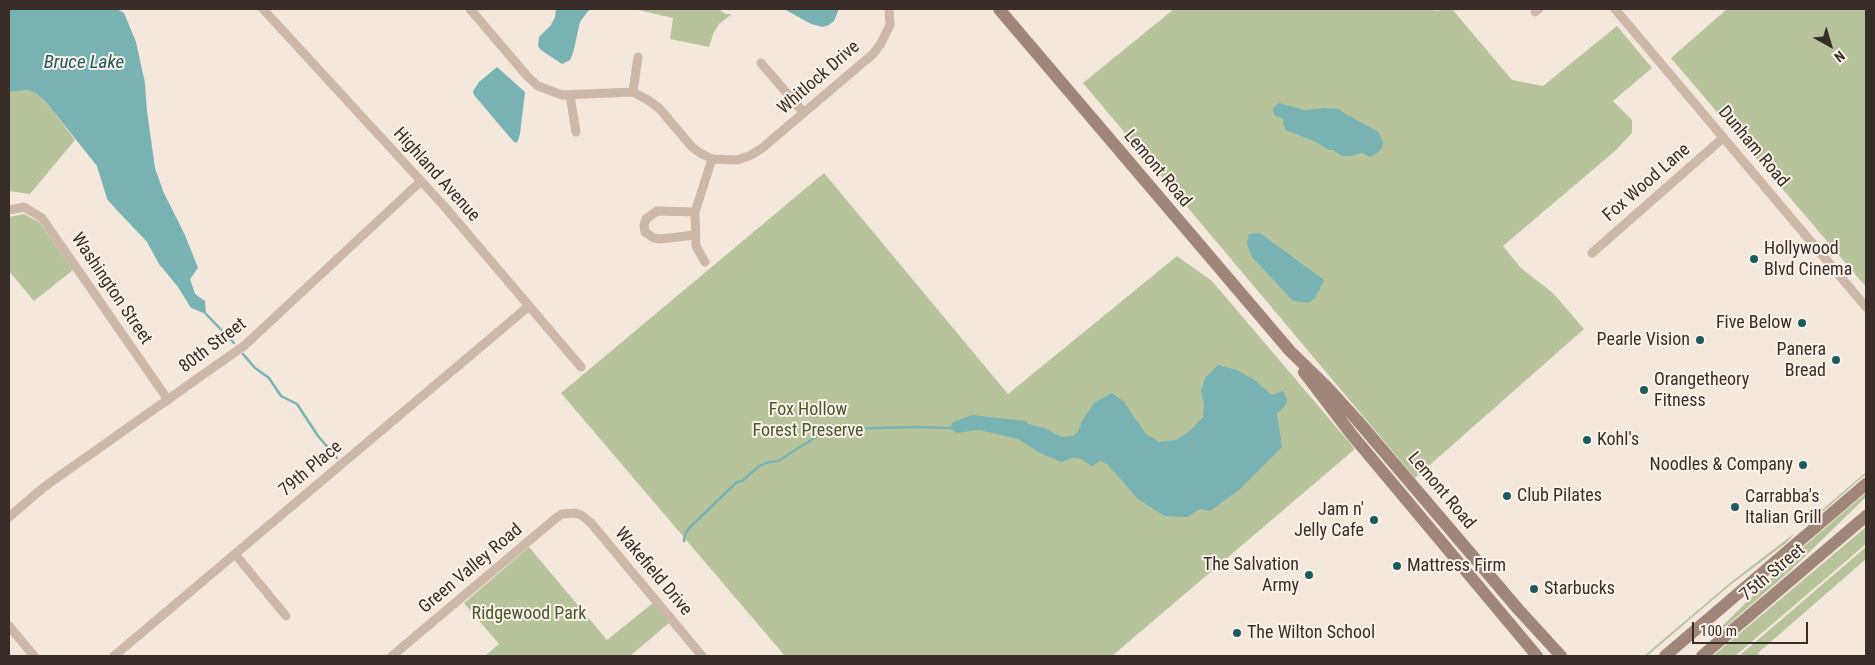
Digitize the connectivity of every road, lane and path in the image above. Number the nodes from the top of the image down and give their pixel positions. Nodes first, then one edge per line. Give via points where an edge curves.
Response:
1 (263, 9) edge
2 (470, 9) edge
3 (889, 9) edge
4 (999, 9) edge
5 (1615, 9) edge
6 (638, 57) dead end
7 (760, 63) dead end
8 (633, 92) junction
9 (570, 94) junction
10 (804, 113) junction
11 (576, 132) dead end
12 (1724, 138) junction
13 (712, 159) junction
14 (421, 181) junction
15 (9, 210) edge
16 (695, 212) junction
17 (695, 235) junction
18 (1592, 252) dead end
19 (705, 262) dead end
20 (529, 306) junction
21 (1866, 307) edge
22 (1290, 351) junction
23 (581, 367) dead end
24 (168, 400) junction
25 (1866, 484) edge
26 (575, 513) joint
27 (1866, 516) edge
28 (9, 517) edge
29 (234, 554) junction
30 (286, 616) dead end
31 (9, 626) edge
32 (34, 656) edge
33 (114, 656) edge
34 (392, 656) edge
35 (702, 656) edge
36 (1537, 656) edge
37 (1561, 656) edge
38 (1665, 656) edge
39 (1702, 656) edge

1 - 14 street, Highland Avenue
2 - 9 street via 533,82 562,95
3 - 10 street, Whitlock Drive via 890,25 877,50
4 - 22 main road, Lemont Road
5 - 12 street, Dunham Road
6 - 8 street
7 - 10 street
8 - 9 street
8 - 13 street via 652,103 692,147
9 - 11 street
10 - 13 street, Whitlock Drive via 761,149 746,157
12 - 18 street, Fox Wood Lane
12 - 21 street, Dunham Road
13 - 16 street
14 - 20 street, Highland Avenue
14 - 24 street, 80th Street via 244,345
15 - 24 street, Washington Street via 24,207 36,213 50,227
16 - 17 street
16 - 17 street via 656,211 644,225 645,232 654,238
17 - 19 street via 696,246
20 - 23 street, Highland Avenue
20 - 29 street, 79th Place
22 - 36 main road, Lemont Road via 1352,435
22 - 37 main road, Lemont Road via 1357,420
24 - 28 street, 80th Street via 44,487
25 - 38 main road, 75th Street
26 - 34 street, Green Valley Road via 556,518
26 - 35 street, Wakefield Drive via 591,523
27 - 39 main road, 75th Street
29 - 30 street
29 - 33 street, 79th Place
31 - 32 street

